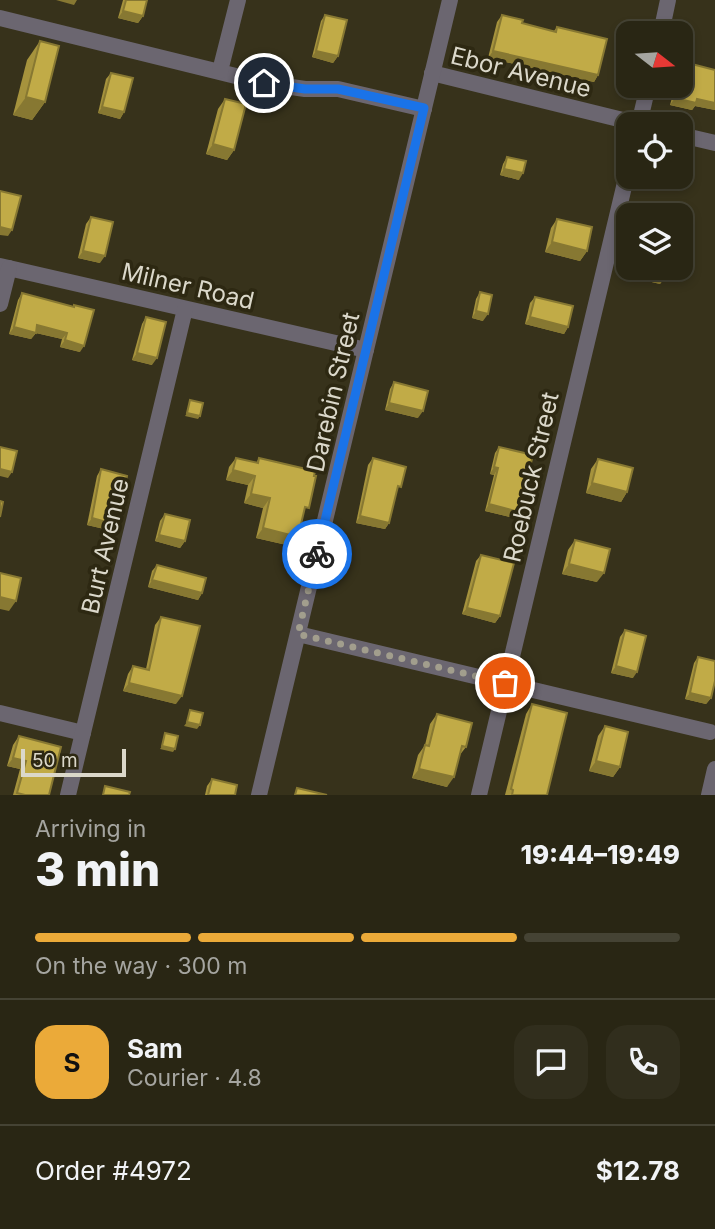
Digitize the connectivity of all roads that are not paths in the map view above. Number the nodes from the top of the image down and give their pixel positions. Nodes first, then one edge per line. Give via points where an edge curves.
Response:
1 (237, 0) edge
2 (450, 0) edge
3 (668, 0) edge
4 (0, 18) edge
5 (663, 21) edge
6 (220, 72) junction
7 (432, 74) junction
8 (424, 108) junction
9 (616, 118) edge
10 (693, 138) edge
11 (715, 143) edge
12 (623, 189) edge
13 (4, 267) edge
14 (0, 304) edge
15 (185, 309) junction
16 (366, 350) junction
17 (298, 634) junction
18 (505, 683) junction
19 (0, 713) edge
20 (83, 733) junction
21 (713, 735) edge
22 (715, 769) edge
23 (68, 795) edge
24 (259, 795) edge
25 (479, 795) edge
26 (709, 795) edge

1 - 6 street
2 - 7 street, Darebin Street
3 - 5 street
4 - 6 street
6 - 8 street via 305,89 338,89
7 - 8 street, Darebin Street
7 - 9 street, Ebor Avenue
8 - 16 street, Darebin Street
10 - 11 street
12 - 18 street, Roebuck Street
13 - 14 street
13 - 15 street, Milner Road
15 - 16 street, Milner Road
15 - 20 street, Burt Avenue
16 - 17 street, Darebin Street
17 - 18 street
17 - 24 street, Darebin Street
18 - 21 street
18 - 25 street, Roebuck Street
19 - 20 street
20 - 23 street, Burt Avenue
22 - 26 street

